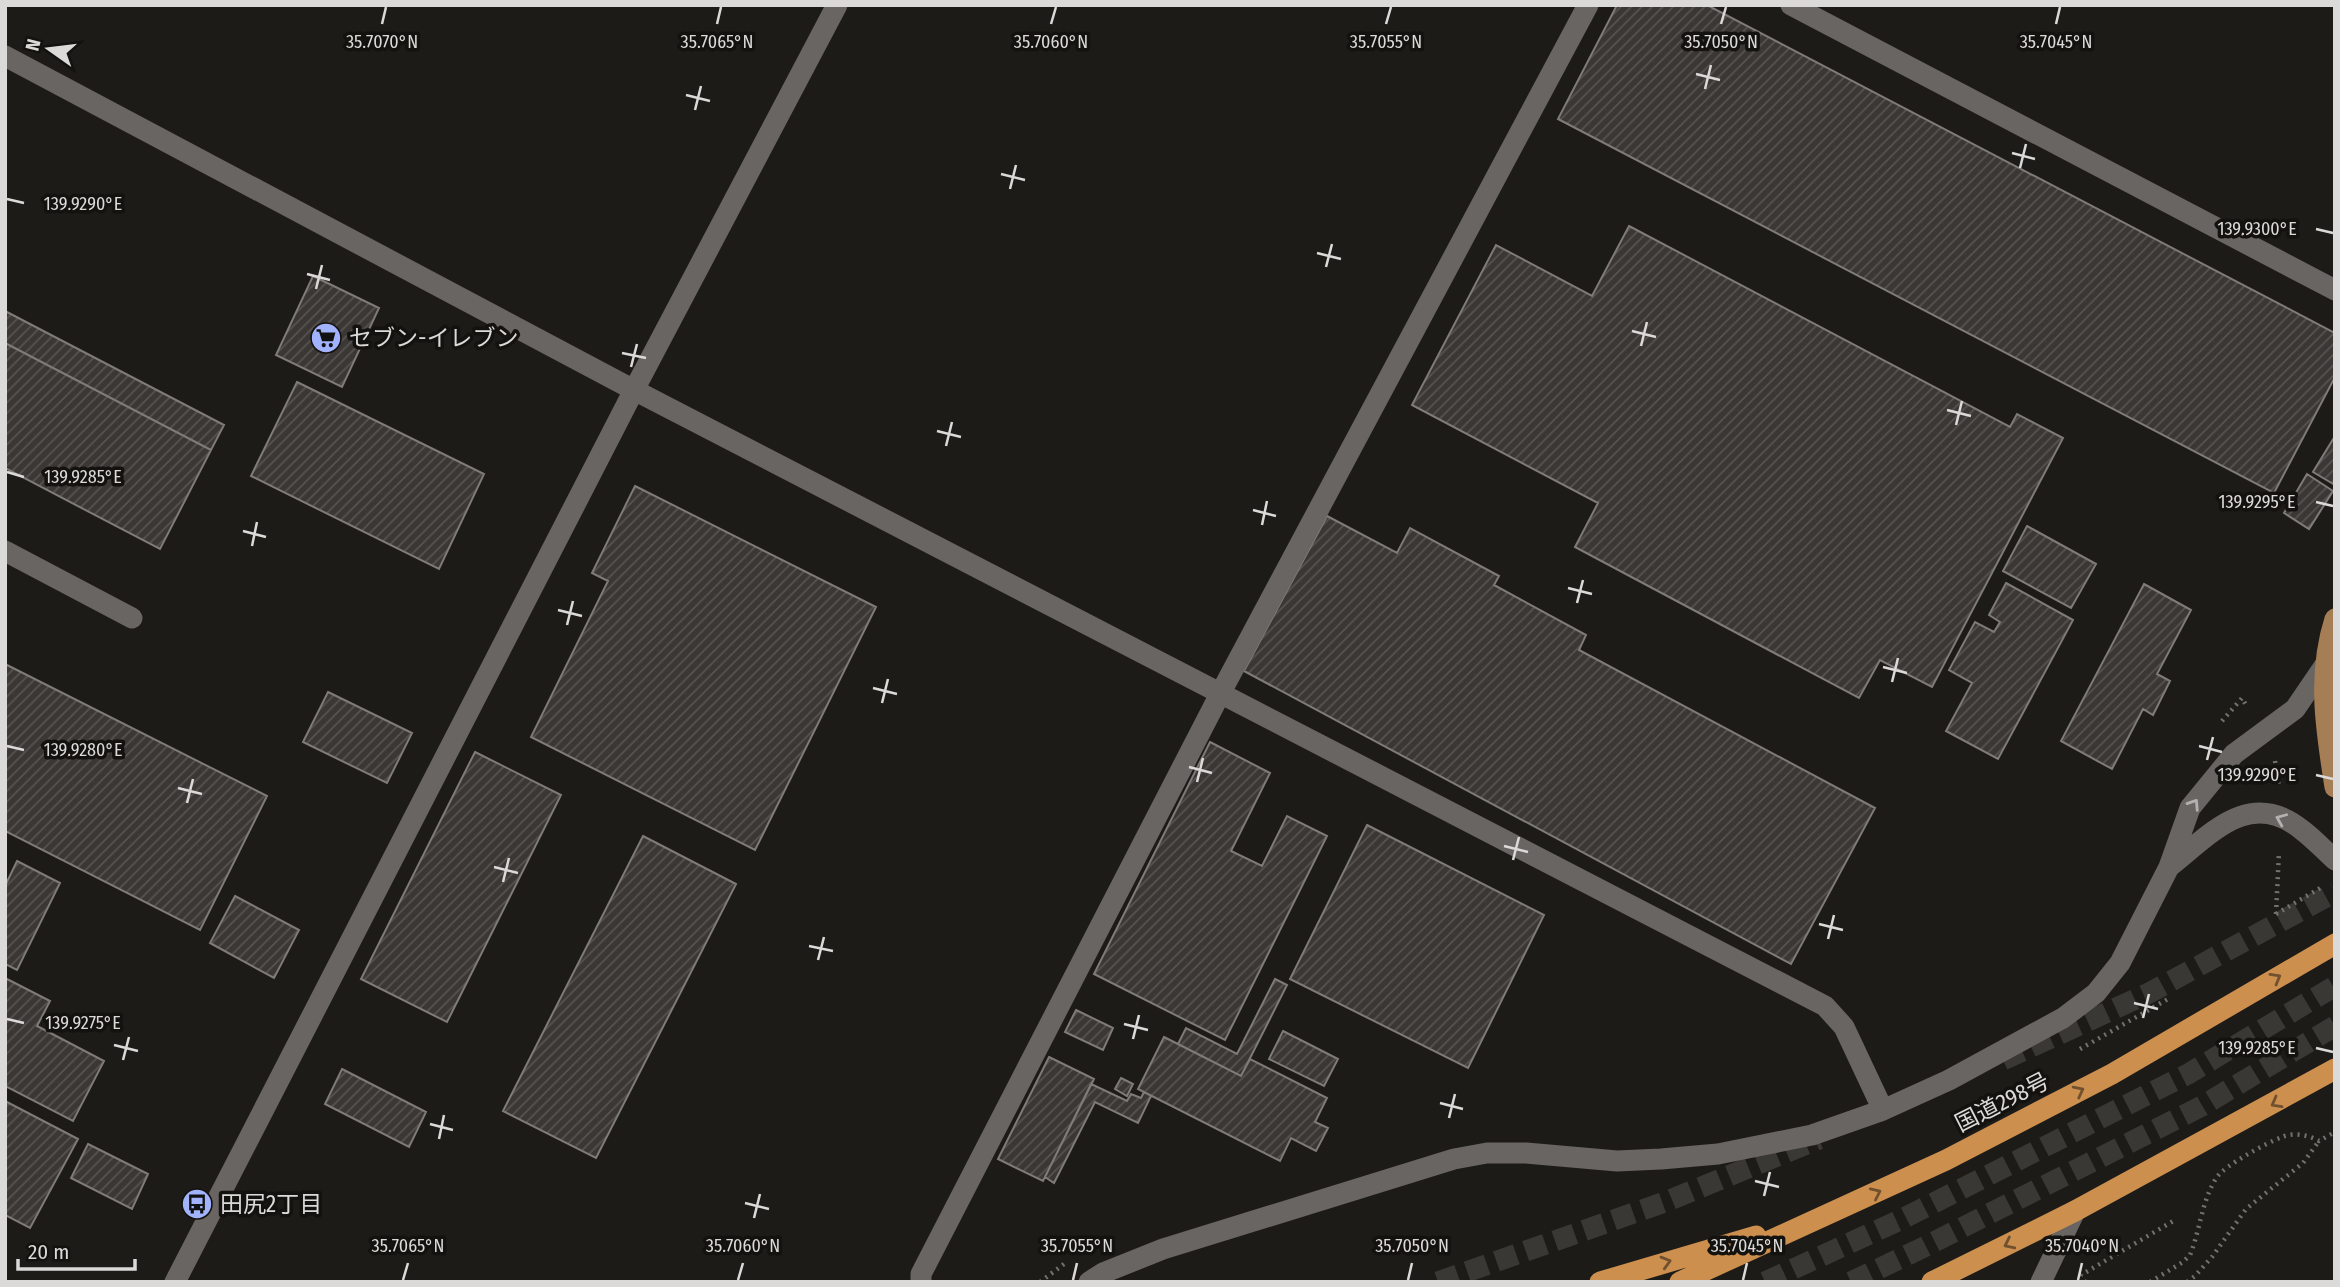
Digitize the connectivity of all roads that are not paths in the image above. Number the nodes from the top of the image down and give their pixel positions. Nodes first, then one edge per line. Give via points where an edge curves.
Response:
1 (837, 5) edge
2 (1588, 5) edge
3 (1791, 5) edge
4 (5, 56) edge
5 (2335, 290) edge
6 (634, 390) junction
7 (5, 551) edge
8 (132, 618) dead end
9 (2335, 619) edge
10 (2325, 664) junction
11 (1220, 695) junction
12 (2335, 787) edge
13 (2335, 860) edge
14 (2169, 867) junction
15 (2335, 944) edge
16 (2335, 1069) edge
17 (1883, 1110) junction
18 (2075, 1212) junction
19 (1831, 1213) junction
20 (175, 1282) edge
21 (921, 1282) edge
22 (1089, 1282) edge
23 (1600, 1282) edge
24 (1679, 1282) edge
25 (1932, 1282) edge
26 (2041, 1282) edge

1 - 6 street
2 - 11 street
3 - 5 street
4 - 6 street
6 - 11 street
6 - 20 street
7 - 8 street
9 - 10 main road
10 - 12 main road via 2326,731
14 -> 10 street via 2190,808 2234,754 2295,709
11 - 17 street via 1825,1006 1844,1027
11 - 21 street via 921,1274
13 -> 14 street via 2300,828 2261,812 2222,825
14 - 17 street via 2120,962 2096,993 2063,1018
19 -> 15 highway, 国道298号 via 2112,1074
16 -> 18 highway
17 - 22 street via 1812,1135 1718,1154 1617,1161 1487,1153 1454,1159 1163,1249
18 -> 25 highway
18 - 26 street
23 -> 19 highway
19 - 24 highway, 国道298号

